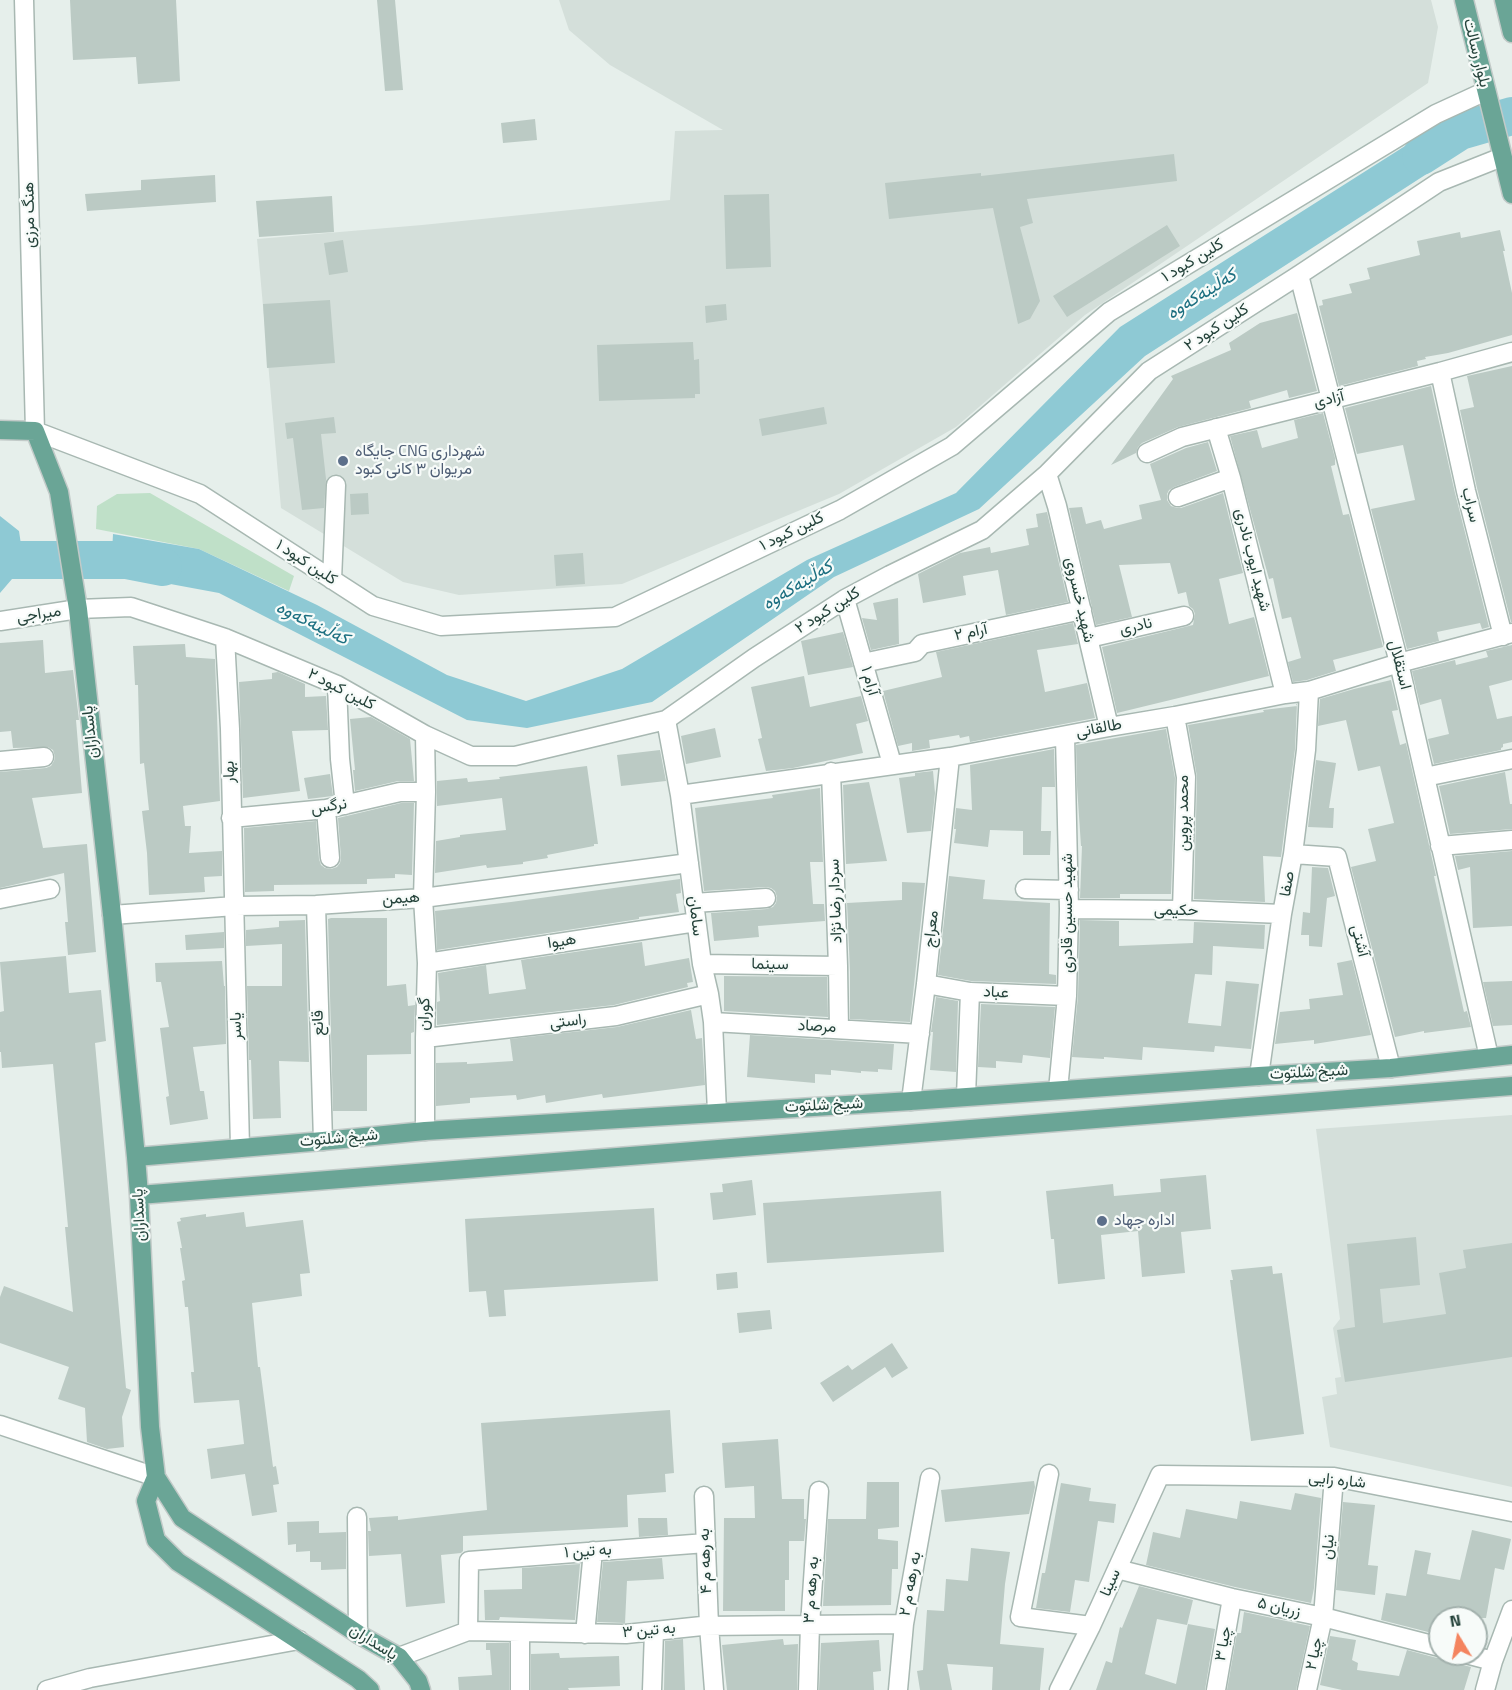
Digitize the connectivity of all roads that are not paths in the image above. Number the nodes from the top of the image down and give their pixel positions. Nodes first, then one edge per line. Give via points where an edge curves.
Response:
1 (24, 0) edge
2 (1464, 0) edge
3 (1504, 0) edge
4 (1512, 33) edge
5 (1487, 99) junction
6 (1501, 153) junction
7 (1512, 194) edge
8 (1299, 275) junction
9 (1512, 352) edge
10 (1440, 372) junction
11 (1331, 399) junction
12 (1216, 428) junction
13 (0, 430) edge
14 (35, 431) junction
15 (1147, 453) dead end
16 (1047, 474) junction
17 (1231, 478) junction
18 (336, 485) dead end
19 (1178, 497) dead end
20 (332, 580) junction
21 (845, 599) junction
22 (78, 609) junction
23 (1082, 610) junction
24 (1184, 616) dead end
25 (0, 621) edge
26 (1508, 635) edge
27 (225, 638) junction
28 (1089, 638) junction
29 (863, 663) junction
30 (1399, 663) junction
31 (337, 685) junction
32 (1309, 691) junction
33 (1285, 694) junction
34 (1175, 716) junction
35 (666, 720) junction
36 (1108, 727) junction
37 (425, 735) junction
38 (1065, 736) junction
39 (950, 757) junction
40 (44, 758) dead end
41 (1512, 759) edge
42 (0, 761) edge
43 (892, 764) junction
44 (831, 772) junction
45 (1425, 777) junction
46 (426, 792) junction
47 (680, 795) junction
48 (345, 806) junction
49 (326, 809) junction
50 (231, 818) junction
51 (1512, 840) edge
52 (1440, 846) junction
53 (1293, 854) junction
54 (330, 858) dead end
55 (689, 863) junction
56 (50, 889) dead end
57 (1024, 889) dead end
58 (1069, 890) junction
59 (423, 898) junction
60 (766, 898) dead end
61 (0, 899) edge
62 (694, 903) junction
63 (316, 904) junction
64 (235, 906) junction
65 (1069, 909) junction
66 (1182, 910) junction
67 (1282, 914) junction
68 (112, 915) junction
69 (696, 922) junction
70 (427, 963) junction
71 (702, 964) junction
72 (838, 966) junction
73 (926, 984) junction
74 (970, 992) junction
75 (709, 994) junction
76 (1067, 996) junction
77 (713, 1022) junction
78 (839, 1029) junction
79 (920, 1034) junction
80 (425, 1038) junction
81 (1512, 1055) edge
82 (1489, 1057) junction
83 (1391, 1068) junction
84 (1259, 1076) junction
85 (1512, 1086) edge
86 (1058, 1090) junction
87 (966, 1096) junction
88 (911, 1101) junction
89 (717, 1112) junction
90 (425, 1131) junction
91 (323, 1141) junction
92 (240, 1147) junction
93 (136, 1157) junction
94 (139, 1195) junction
95 (0, 1425) edge
96 (1049, 1474) dead end
97 (1160, 1475) joint
98 (156, 1477) junction
99 (1334, 1477) junction
100 (930, 1478) dead end
101 (819, 1491) dead end
102 (704, 1496) dead end
103 (1512, 1512) edge
104 (357, 1517) dead end
105 (706, 1543) junction
106 (593, 1551) junction
107 (1117, 1569) junction
108 (1232, 1598) junction
109 (1512, 1610) edge
110 (1323, 1617) junction
111 (904, 1624) junction
112 (810, 1625) junction
113 (709, 1626) junction
114 (1091, 1626) junction
115 (468, 1631) junction
116 (654, 1631) junction
117 (520, 1632) junction
118 (358, 1634) junction
119 (585, 1634) junction
120 (299, 1640) junction
121 (1428, 1644) edge
122 (399, 1657) junction
123 (1488, 1660) edge
124 (1493, 1661) junction
125 (47, 1690) edge
126 (370, 1690) edge
127 (421, 1690) edge
128 (520, 1690) edge
129 (652, 1690) edge
130 (714, 1690) edge
131 (808, 1690) edge
132 (898, 1690) edge
133 (1059, 1690) edge
134 (1215, 1690) edge
135 (1307, 1690) edge
136 (1485, 1690) edge

1 - 14 street, هنگ مرزی
2 - 5 main road, بلوار رسالت
3 - 4 main road
5 - 6 main road, بلوار رسالت
5 - 20 street, کلین کبود ۱ via 1436,114 1109,312 952,446 840,510 615,617 441,626 373,606
6 - 7 main road, بلوار رسالت
6 - 8 street, کلین کبود ۲ via 1438,182
8 - 11 street, استقلال
8 - 16 street, کلین کبود ۲ via 1149,371
9 - 10 street, آزادی
10 - 11 street, آزادی
10 - 26 street, سراب via 1466,491
11 - 12 street, آزادی
11 - 30 street, استقلال
12 - 15 street, آزادی via 1182,437
12 - 17 street, شهید ایوب نادری
13 - 14 main road
14 - 20 street, کلین کبود ۱ via 200,494
14 - 22 main road, پاسداران via 59,492
16 - 21 street, کلین کبود ۲ via 982,530
16 - 23 street, شهید خسروی
17 - 19 street
17 - 33 street, شهید ایوب نادری
18 - 20 street
21 - 29 street, آرام ۱
21 - 35 street, کلین کبود ۲
22 - 25 street, میراجی
22 - 27 street, کلین کبود ۲ via 130,607
22 - 68 main road, پاسداران
23 - 28 street, شهید خسروی
23 - 29 street, آرام ۲ via 922,644 915,652
24 - 28 street, نادری
26 - 30 street, طالقانی
27 - 31 street, کلین کبود ۲
27 - 50 street, بهار
28 - 36 street, شهید خسروی
29 - 43 street, آرام ۱
30 - 32 street, طالقانی
30 - 45 street, استقلال
31 - 37 street, کلین کبود ۲
31 - 48 street
32 - 33 street, طالقانی
32 - 53 street, صفا
33 - 34 street, طالقانی
34 - 36 street, طالقانی
34 - 66 street, محمد پروین via 1186,777
35 - 37 street, کلین کبود ۲ via 515,756 471,756
35 - 47 street, سامان
36 - 38 street, طالقانی
37 - 46 street, گوران
38 - 39 street, طالقانی
38 - 58 street, شهید حسین قادری
39 - 43 street, طالقانی
39 - 73 street, معراج
40 - 42 street
41 - 45 street
43 - 44 street, طالقانی
44 - 47 street, طالقانی
44 - 72 street, سردار رضا نژاد
45 - 52 street, استقلال
46 - 48 street, نرگس via 400,792
46 - 59 street, گوران
47 - 55 street, سامان
48 - 49 street, نرگس
49 - 50 street, نرگس
49 - 54 street
50 - 64 street, بهار
51 - 52 street
52 - 82 street, استقلال
53 - 67 street, صفا
53 - 83 street, آشتی via 1337,857
55 - 59 street, هیمن
55 - 62 street, سامان
56 - 61 street
57 - 58 street
58 - 65 street, شهید حسین قادری
59 - 63 street, هیمن
59 - 70 street, گوران
60 - 62 street
62 - 69 street, سامان
63 - 64 street, هیمن
63 - 91 street, قانع
64 - 68 street, هیمن
64 - 92 street, یاسر
65 - 66 street, حکیمی
65 - 76 street, شهید حسین قادری
66 - 67 street, حکیمی
67 - 84 street, صفا
68 - 93 main road, پاسداران
69 - 70 street, هیوا
69 - 71 street, سامان
70 - 80 street, گوران
71 - 72 street, سینما
71 - 75 street, سامان
72 - 78 street, سردار رضا نژاد
73 - 74 street, عباد
73 - 79 street, معراج
74 - 76 street, عباد
74 - 87 street
75 - 77 street, سامان
75 - 80 street, راستی via 616,1016
76 - 86 street, شهید حسین قادری
77 - 78 street, مرصاد
77 - 89 street, سامان
78 - 79 street, مرصاد
79 - 88 street, معراج
80 - 90 street, گوران
81 - 82 main road, شیخ شلتوت
82 - 83 main road, شیخ شلتوت
83 - 84 main road, شیخ شلتوت
84 - 86 main road, شیخ شلتوت
85 - 94 main road, شیخ شلتوت
86 - 87 main road, شیخ شلتوت
87 - 88 main road, شیخ شلتوت
88 - 89 main road, شیخ شلتوت
89 - 90 main road, شیخ شلتوت
90 - 91 main road, شیخ شلتوت
91 - 92 main road, شیخ شلتوت
92 - 93 main road, شیخ شلتوت
93 - 94 main road, پاسداران
94 - 98 main road, پاسداران
95 - 98 street
96 - 114 street via 1020,1617
97 - 99 street, شاره زایی
97 - 107 street, سینا
98 - 118 main road, پاسداران via 182,1518
98 - 120 main road via 146,1501 156,1540 178,1562
99 - 103 street, شاره زایی
99 - 110 street, نیان
100 - 111 street, به رهه م ۲
101 - 112 street, به رهه م ۳
102 - 105 street, به رهه م ۴
104 - 118 street
105 - 106 street, به تین ۱
105 - 113 street, به رهه م ۴
106 - 115 street, به تین ۱ via 469,1561
106 - 119 street
107 - 108 street, زریان ۵
107 - 114 street, سینا
108 - 110 street, زریان ۵
108 - 134 street, چیا ۳
109 - 124 street
110 - 121 street, زریان ۵
110 - 135 street, چیا ۲
111 - 112 street, به تین ۳
111 - 132 street, به رهه م ۲
112 - 113 street, به تین ۳
112 - 131 street, به رهه م ۳
113 - 116 street, به تین ۳
113 - 130 street, به رهه م ۴
114 - 133 street, سینا
115 - 117 street, به تین ۳
115 - 122 street, به تین ۳
116 - 119 street, به تین ۳
116 - 129 street
117 - 119 street, به تین ۳
117 - 128 street
118 - 122 main road, پاسداران
120 - 125 street via 90,1678
120 - 126 main road
122 - 127 main road, پاسداران
123 - 124 street
124 - 136 street

